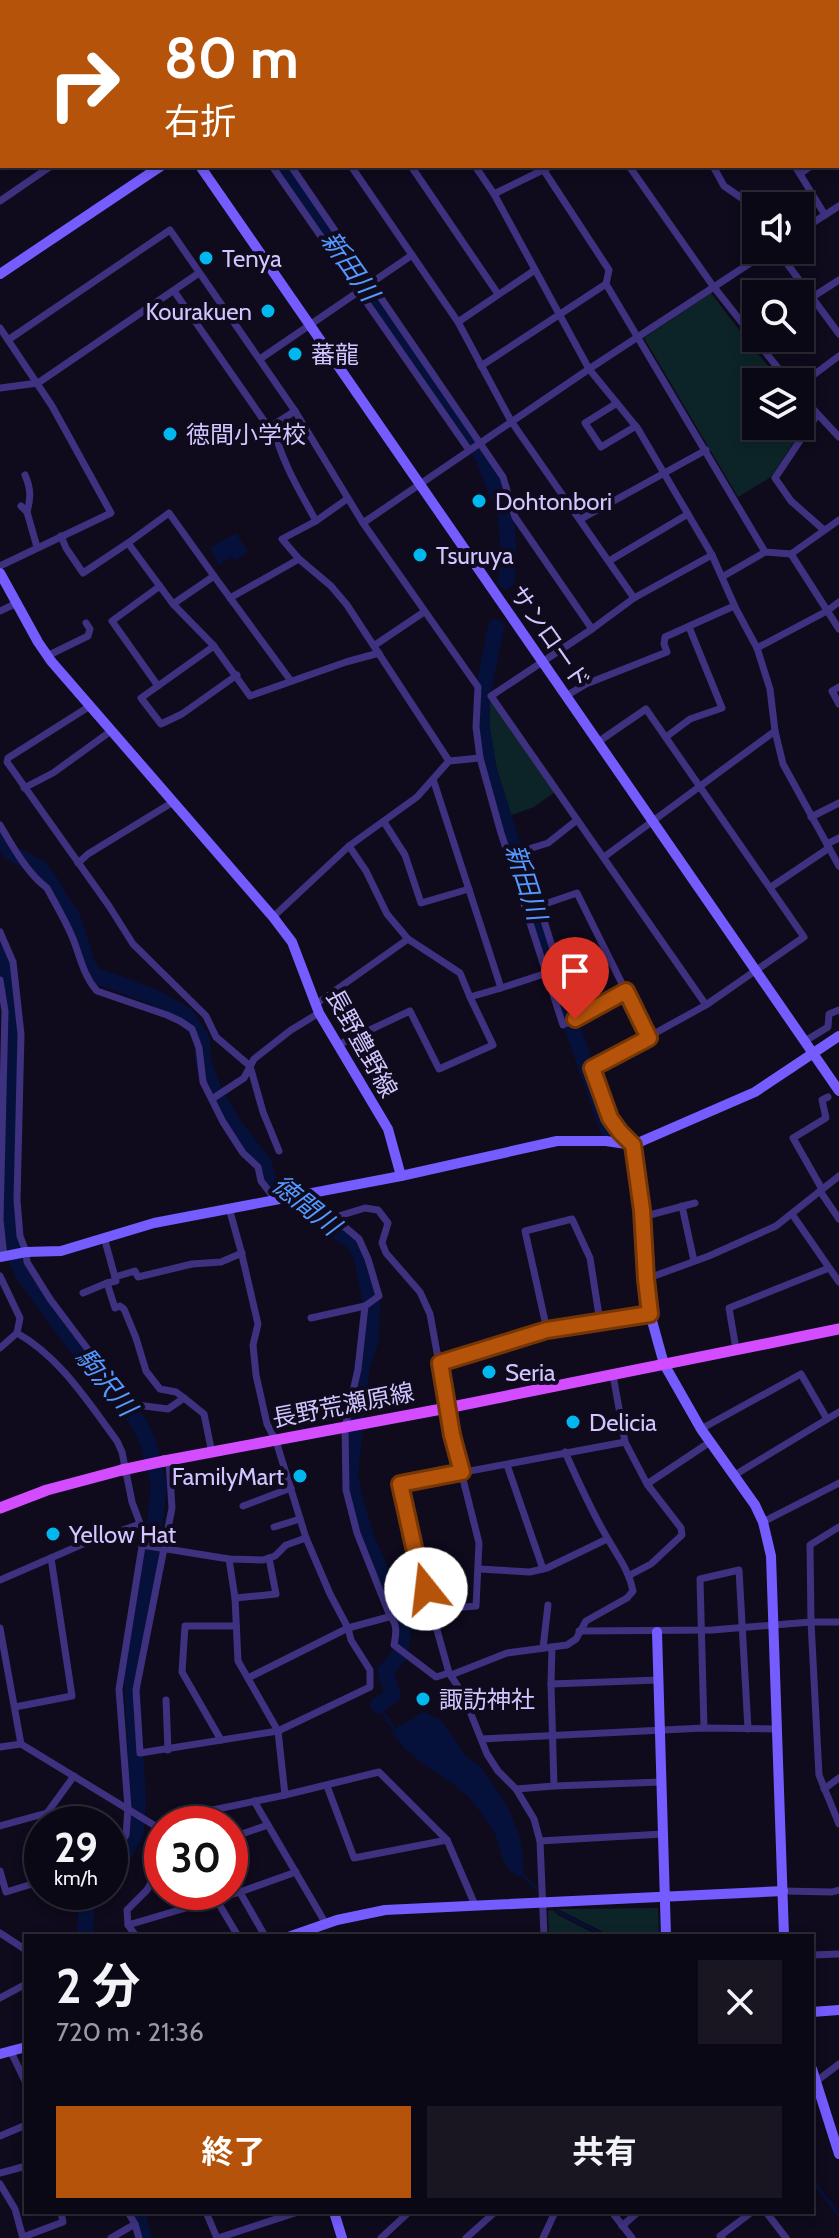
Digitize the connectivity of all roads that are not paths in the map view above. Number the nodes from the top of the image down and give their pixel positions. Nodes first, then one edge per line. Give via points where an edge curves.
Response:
1 (48, 168) edge
2 (158, 168) edge
3 (201, 168) edge
4 (274, 168) edge
5 (292, 168) edge
6 (352, 168) edge
7 (412, 168) edge
8 (476, 168) edge
9 (542, 168) edge
10 (630, 168) edge
11 (716, 168) edge
12 (796, 168) edge
13 (808, 168) edge
14 (800, 174) junction
15 (494, 194) junction
16 (742, 198) edge
17 (0, 201) edge
18 (839, 206) edge
19 (825, 215) junction
20 (814, 222) edge
21 (412, 255) junction
22 (748, 264) edge
23 (535, 270) junction
24 (199, 273) junction
25 (0, 274) edge
26 (839, 280) edge
27 (606, 284) junction
28 (713, 286) junction
29 (364, 287) junction
30 (174, 291) junction
31 (498, 294) junction
32 (814, 296) edge
33 (814, 302) edge
34 (559, 315) junction
35 (458, 322) junction
36 (310, 325) junction
37 (0, 328) edge
38 (839, 334) edge
39 (638, 336) junction
40 (8, 340) junction
41 (839, 356) edge
42 (260, 359) junction
43 (481, 366) junction
44 (778, 368) edge
45 (589, 369) junction
46 (814, 375) edge
47 (38, 383) junction
48 (0, 388) edge
49 (617, 403) junction
50 (295, 411) junction
51 (814, 411) edge
52 (817, 415) junction
53 (511, 421) junction
54 (273, 425) junction
55 (636, 426) junction
56 (839, 437) edge
57 (474, 446) junction
58 (706, 450) junction
59 (664, 472) junction
60 (25, 475) dead end
61 (419, 483) junction
62 (347, 499) junction
63 (21, 506) dead end
64 (27, 512) junction
65 (688, 514) junction
66 (581, 519) junction
67 (839, 520) edge
68 (316, 521) junction
69 (363, 523) junction
70 (824, 530) junction
71 (61, 536) junction
72 (128, 543) junction
73 (37, 547) junction
74 (765, 552) junction
75 (791, 554) junction
76 (712, 555) junction
77 (299, 559) junction
78 (609, 561) junction
79 (0, 566) edge
80 (0, 573) edge
81 (214, 576) junction
82 (722, 577) junction
83 (160, 586) junction
84 (230, 598) junction
85 (634, 598) junction
86 (839, 602) edge
87 (17, 603) junction
88 (173, 604) junction
89 (734, 606) junction
90 (0, 611) edge
91 (827, 611) junction
92 (424, 612) junction
93 (86, 623) dead end
94 (689, 627) junction
95 (592, 629) junction
96 (839, 629) edge
97 (214, 646) junction
98 (757, 648) junction
99 (377, 649) junction
100 (47, 656) junction
101 (543, 661) junction
102 (237, 675) junction
103 (291, 681) junction
104 (158, 686) junction
105 (839, 687) edge
106 (566, 696) junction
107 (839, 704) edge
108 (90, 706) junction
109 (111, 731) junction
110 (775, 731) junction
111 (666, 737) junction
112 (598, 742) junction
113 (480, 758) junction
114 (449, 761) junction
115 (433, 779) junction
116 (699, 785) junction
117 (24, 788) junction
118 (173, 802) junction
119 (839, 803) edge
120 (811, 817) junction
121 (577, 820) junction
122 (652, 820) junction
123 (384, 822) junction
124 (0, 825) edge
125 (839, 838) edge
126 (349, 846) junction
127 (828, 846) junction
128 (516, 853) junction
129 (604, 857) junction
130 (78, 863) junction
131 (839, 866) edge
132 (771, 887) junction
133 (469, 889) junction
134 (539, 906) junction
135 (273, 917) junction
136 (0, 932) edge
137 (408, 939) junction
138 (757, 971) junction
139 (547, 973) junction
140 (0, 980) edge
141 (501, 988) junction
142 (626, 991) junction
143 (470, 997) junction
144 (706, 1005) junction
145 (317, 1008) junction
146 (839, 1010) edge
147 (575, 1019) junction
148 (839, 1036) edge
149 (649, 1038) junction
150 (805, 1041) junction
151 (338, 1045) junction
152 (814, 1053) junction
153 (250, 1066) junction
154 (839, 1091) edge
155 (216, 1096) junction
156 (828, 1097) dead end
157 (633, 1145) junction
158 (279, 1151) dead end
159 (401, 1176) junction
160 (839, 1176) edge
161 (821, 1190) junction
162 (300, 1196) junction
163 (279, 1199) junction
164 (695, 1203) dead end
165 (682, 1206) junction
166 (229, 1208) junction
167 (792, 1214) junction
168 (642, 1217) junction
169 (329, 1219) junction
170 (839, 1219) edge
171 (104, 1237) junction
172 (24, 1253) junction
173 (242, 1253) junction
174 (4, 1256) edge
175 (694, 1261) junction
176 (829, 1268) junction
177 (0, 1276) edge
178 (115, 1277) junction
179 (646, 1279) junction
180 (839, 1282) edge
181 (107, 1283) junction
182 (83, 1293) dead end
183 (366, 1305) junction
184 (650, 1314) junction
185 (311, 1318) dead end
186 (600, 1322) junction
187 (839, 1329) edge
188 (547, 1330) junction
189 (17, 1333) junction
190 (0, 1348) edge
191 (736, 1349) junction
192 (440, 1363) junction
193 (664, 1364) junction
194 (613, 1375) junction
195 (184, 1398) junction
196 (447, 1408) junction
197 (839, 1412) edge
198 (827, 1419) junction
199 (346, 1426) junction
200 (701, 1429) junction
201 (276, 1441) junction
202 (625, 1442) junction
203 (710, 1442) junction
204 (565, 1452) junction
205 (212, 1453) junction
206 (167, 1461) junction
207 (507, 1465) junction
208 (462, 1472) junction
209 (733, 1476) junction
210 (839, 1483) edge
211 (647, 1484) junction
212 (291, 1488) junction
213 (243, 1506) dead end
214 (0, 1508) edge
215 (300, 1519) junction
216 (763, 1522) junction
217 (140, 1524) junction
218 (274, 1527) dead end
219 (839, 1527) edge
220 (306, 1538) junction
221 (607, 1539) junction
222 (145, 1546) junction
223 (162, 1548) junction
224 (51, 1558) junction
225 (269, 1558) junction
226 (229, 1559) junction
227 (479, 1569) junction
228 (543, 1569) junction
229 (630, 1575) junction
230 (0, 1580) edge
231 (235, 1598) junction
232 (548, 1605) dead end
233 (432, 1610) junction
234 (392, 1616) junction
235 (811, 1622) junction
236 (839, 1622) edge
237 (774, 1625) junction
238 (236, 1626) junction
239 (0, 1628) edge
240 (348, 1628) junction
241 (743, 1628) junction
242 (701, 1630) junction
243 (579, 1631) junction
244 (657, 1632) junction
245 (548, 1647) junction
246 (450, 1674) junction
247 (248, 1678) junction
248 (658, 1680) junction
249 (551, 1684) junction
250 (166, 1700) dead end
251 (15, 1707) junction
252 (704, 1728) junction
253 (748, 1729) junction
254 (778, 1729) junction
255 (278, 1731) junction
256 (660, 1731) junction
257 (553, 1736) junction
258 (482, 1739) junction
259 (221, 1740) junction
260 (21, 1744) junction
261 (0, 1747) edge
262 (168, 1750) junction
263 (74, 1776) junction
264 (839, 1778) edge
265 (661, 1782) junction
266 (327, 1786) junction
267 (554, 1786) junction
268 (516, 1789) junction
269 (824, 1789) junction
270 (285, 1795) junction
271 (254, 1801) junction
272 (52, 1806) edge
273 (232, 1806) edge
274 (129, 1809) junction
275 (128, 1818) edge
276 (144, 1818) edge
277 (24, 1819) edge
278 (839, 1824) edge
279 (268, 1825) junction
280 (0, 1826) edge
281 (248, 1832) edge
282 (663, 1834) junction
283 (447, 1840) junction
284 (540, 1841) junction
285 (0, 1871) edge
286 (296, 1872) junction
287 (24, 1886) edge
288 (248, 1889) edge
289 (839, 1890) edge
290 (783, 1891) junction
291 (144, 1893) edge
292 (664, 1896) junction
293 (544, 1903) junction
294 (475, 1905) junction
295 (248, 1906) edge
296 (179, 1910) edge
297 (223, 1910) edge
298 (326, 1924) junction
299 (128, 1925) junction
300 (0, 1933) edge
301 (135, 1934) edge
302 (237, 1934) edge
303 (264, 1934) edge
304 (297, 1934) edge
305 (544, 1934) edge
306 (666, 1934) edge
307 (784, 1934) edge
308 (24, 1949) edge
309 (839, 1954) edge
310 (814, 1955) edge
311 (24, 1985) edge
312 (0, 1998) edge
313 (839, 2010) edge
314 (814, 2012) edge
315 (24, 2048) edge
316 (3, 2053) edge
317 (839, 2064) edge
318 (24, 2080) edge
319 (814, 2083) edge
320 (24, 2126) edge
321 (0, 2135) edge
322 (837, 2141) edge
323 (839, 2154) edge
324 (24, 2167) edge
325 (0, 2173) edge
326 (0, 2184) edge
327 (61, 2214) edge
328 (129, 2214) edge
329 (207, 2214) edge
330 (292, 2214) edge
331 (335, 2214) edge
332 (407, 2214) edge
333 (493, 2214) edge
334 (554, 2214) edge
335 (613, 2214) edge
336 (636, 2214) edge
337 (749, 2214) edge
338 (768, 2214) edge
339 (135, 2224) junction
340 (622, 2226) junction
341 (23, 2238) edge
342 (111, 2238) edge
343 (139, 2238) edge
344 (217, 2238) edge
345 (342, 2238) edge
346 (381, 2238) edge
347 (466, 2238) edge
348 (543, 2238) edge
349 (632, 2238) edge
350 (722, 2238) edge
351 (786, 2238) edge

1 - 17 street
2 - 25 street
3 - 36 street, サンロード
4 - 29 street
5 - 29 street
6 - 21 street
7 - 31 street
8 - 15 street
9 - 15 street
9 - 27 street via 609,270
10 - 28 street
11 - 16 street via 724,186
12 - 14 street
13 - 14 street
14 - 19 street
15 - 23 street
18 - 19 street
19 - 20 street
21 - 29 street
21 - 35 street
22 - 28 street
23 - 31 street
23 - 34 street
24 - 30 street
24 - 40 street via 170,230
24 - 42 street
26 - 32 street
27 - 34 street
27 - 39 street
28 - 39 street
28 - 44 street
29 - 36 street
29 - 57 street
29 - 57 street
30 - 47 street
30 - 54 street via 267,425
31 - 35 street
33 - 38 street
34 - 43 street
34 - 45 street
35 - 43 street
36 - 42 street
36 - 61 street, サンロード
37 - 40 street
39 - 45 street
39 - 58 street
40 - 47 street
41 - 46 street
42 - 50 street
43 - 53 street
45 - 49 street
45 - 53 street
47 - 48 street
47 - 71 street via 111,513
49 - 55 street
49 - 55 street via 585,423 601,447
50 - 54 street
50 - 62 street
51 - 52 street
52 - 56 street
52 - 70 street via 775,478 791,501
53 - 57 street
53 - 66 street
54 - 68 street via 290,474
55 - 59 street
57 - 61 street
57 - 95 street via 503,477 515,517
58 - 59 street
58 - 74 street
59 - 65 street
59 - 66 street
60 - 64 street via 31,497
61 - 69 street
61 - 101 street, サンロード
62 - 68 street
62 - 69 street
63 - 64 street
64 - 73 street
65 - 76 street
65 - 78 street
66 - 78 street
67 - 70 street
68 - 77 street via 282,539
69 - 92 street
70 - 75 street
71 - 72 street via 83,573
71 - 73 street
72 - 81 street via 169,513
72 - 83 street
73 - 79 street
74 - 75 street
74 - 82 street
75 - 91 street
76 - 82 street
76 - 85 street
77 - 84 street
77 - 99 street via 331,586
78 - 85 street
80 - 87 street, 長野豊野線
81 - 84 street
81 - 88 street
82 - 89 street
83 - 88 street
83 - 104 street via 112,621
84 - 103 street
85 - 95 street
86 - 91 street
87 - 90 street
87 - 100 street, 長野豊野線
88 - 97 street
89 - 94 street
89 - 98 street
91 - 96 street
91 - 98 street
92 - 99 street
92 - 113 street via 478,687
93 - 100 street via 88,636
94 - 106 street via 665,637 667,652
94 - 111 street via 722,708 690,719
95 - 101 street
97 - 102 street
97 - 104 street
98 - 110 street via 770,689
99 - 103 street
99 - 114 street
100 - 108 street, 長野豊野線
101 - 106 street, サンロード
101 - 121 street via 491,696
102 - 103 street via 250,696
102 - 104 street via 161,724 141,698
105 - 107 street via 832,691
106 - 112 street, サンロード
108 - 109 street, 長野豊野線
108 - 117 street via 8,758
109 - 117 street
109 - 118 street, 長野豊野線
110 - 116 street
110 - 120 street via 783,764
111 - 112 street via 646,709
111 - 116 street
112 - 122 street, サンロード
113 - 114 street
113 - 128 street
114 - 115 street
115 - 123 street
115 - 133 street
116 - 122 street
116 - 132 street
117 - 130 street
118 - 130 street
118 - 135 street, 長野豊野線
119 - 120 street
120 - 127 street
121 - 128 street via 548,843
121 - 129 street
122 - 129 street
122 - 138 street, サンロード
123 - 126 street
123 - 133 street via 405,855 421,903
124 - 155 street via 47,888 89,982 97,991 192,1029 203,1082
125 - 127 street
126 - 135 street
126 - 137 street via 387,914
127 - 131 street
127 - 132 street
128 - 134 street
128 - 139 street
129 - 144 street
130 - 153 street via 133,944 206,1016 216,1037
132 - 138 street via 804,937
133 - 141 street
134 - 142 street via 577,893
134 - 147 street
135 - 145 street, 長野豊野線 via 292,942
136 - 172 street via 13,962 21,1034 17,1200
137 - 143 street via 460,973
137 - 145 street
138 - 144 street
138 - 150 street, サンロード
139 - 141 street
139 - 147 street via 563,1025
140 - 174 street via 5,1011 0,1220
141 - 143 street
142 - 147 street
142 - 149 street
143 - 151 street via 493,1045 439,1069 410,1011
144 - 149 street
145 - 151 street, 長野豊野線
145 - 153 street
146 - 150 street via 829,1014 828,1027
148 - 152 street
149 - 157 street via 592,1068 610,1118
150 - 152 street, サンロード
151 - 159 street, 長野豊野線 via 388,1129
152 - 154 street, サンロード
152 - 157 street via 755,1092
153 - 155 street via 244,1078
153 - 158 street
155 - 163 street via 223,1122
156 - 161 street via 822,1100 826,1118 793,1138
157 - 159 street via 557,1141
157 - 168 street
159 - 162 street
160 - 161 street
161 - 167 street
161 - 170 street
162 - 163 street
162 - 169 street
163 - 166 street
164 - 165 street
165 - 168 street
165 - 175 street
166 - 171 street
166 - 173 street
167 - 175 street
167 - 176 street
168 - 179 street
169 - 183 street via 359,1239 368,1259 379,1296
169 - 192 street via 365,1208 378,1210 388,1223 382,1243 386,1253 420,1292 430,1314
171 - 172 street via 61,1251
171 - 178 street
172 - 174 street
172 - 195 street via 50,1299 129,1404 168,1409
173 - 178 street via 221,1262
173 - 201 street via 258,1324 253,1345 256,1375
175 - 179 street
176 - 180 street
176 - 191 street via 729,1308
177 - 189 street via 20,1318
178 - 181 street
179 - 184 street
181 - 182 street
181 - 195 street via 115,1308 124,1309 146,1371 160,1389
183 - 185 street
183 - 199 street
184 - 186 street
184 - 193 street
186 - 188 street
186 - 188 street via 590,1258 572,1219 525,1231
187 - 191 main road, 長野荒瀬原線
188 - 192 street
189 - 190 street
189 - 217 street via 64,1372 117,1441
191 - 193 main road, 長野荒瀬原線
192 - 196 street
193 - 194 main road, 長野荒瀬原線
193 - 200 street
194 - 196 main road, 長野荒瀬原線
194 - 202 street
195 - 205 street via 204,1414
196 - 199 main road, 長野荒瀬原線
196 - 208 street
197 - 198 street
198 - 200 street via 801,1374
198 - 209 street
199 - 201 main road, 長野荒瀬原線
199 - 234 street via 346,1490 357,1533
200 - 203 street
201 - 205 main road, 長野荒瀬原線
201 - 212 street
202 - 204 street
202 - 211 street
203 - 209 street
203 - 211 street
204 - 207 street
204 - 221 street
205 - 206 main road, 長野荒瀬原線
206 - 214 main road, 長野荒瀬原線, bridge via 47,1490
206 - 223 street via 172,1508
207 - 208 street
207 - 228 street
208 - 227 street via 479,1543
208 - 233 street via 400,1484
209 - 216 street
210 - 216 street
211 - 229 street via 682,1535 651,1564
212 - 213 street
212 - 215 street
215 - 218 street
215 - 220 street
216 - 237 street via 771,1556
217 - 222 street
217 - 224 street
219 - 235 street via 810,1545
220 - 225 street
220 - 240 street
221 - 228 street
221 - 229 street
222 - 223 street
222 - 274 street via 119,1689
223 - 226 street
223 - 262 street via 136,1690 140,1753
224 - 230 street
224 - 251 street via 72,1696
225 - 226 street
225 - 231 street via 276,1594
226 - 231 street
227 - 228 street
227 - 233 street via 476,1606
229 - 243 street via 633,1591 627,1598 586,1621
231 - 238 street
232 - 245 street
233 - 234 street
233 - 246 street
234 - 240 street
234 - 246 street via 394,1645 436,1677
235 - 236 street
235 - 237 street
235 - 269 street via 816,1744
237 - 241 street
237 - 254 street
238 - 247 street via 238,1661
238 - 259 street via 185,1626 182,1672
239 - 251 street
240 - 247 street
240 - 255 street via 370,1670 370,1687
241 - 242 street
241 - 242 street via 739,1570 700,1579
241 - 253 street
242 - 244 street
242 - 252 street
243 - 244 street
243 - 245 street via 567,1645
244 - 248 street
245 - 246 street via 507,1653
245 - 249 street
246 - 258 street
247 - 255 street
248 - 249 street
248 - 256 street
249 - 257 street
250 - 262 street
251 - 260 street
252 - 253 street
252 - 256 street
253 - 254 street
254 - 290 street
255 - 259 street
255 - 270 street
256 - 257 street
256 - 265 street
257 - 258 street
257 - 267 street
258 - 268 street via 498,1771
259 - 262 street
260 - 261 street
260 - 263 street
263 - 272 street
263 - 274 street
264 - 269 street
265 - 267 street
265 - 282 street
266 - 270 street
266 - 283 street via 379,1772
266 - 283 street via 354,1858
267 - 268 street
268 - 284 street
269 - 278 street
270 - 271 street
271 - 273 street
271 - 279 street
274 - 275 street
274 - 276 street
277 - 280 street
279 - 281 street
279 - 286 street
282 - 284 street
282 - 292 street
283 - 294 street
284 - 293 street
285 - 287 street via 6,1892
286 - 288 street
286 - 298 street
289 - 290 street
290 - 292 street
290 - 307 street
291 - 299 street via 127,1910
292 - 293 street
292 - 306 street
293 - 294 street
293 - 305 street
294 - 298 street via 385,1910
295 - 303 street
296 - 299 street
297 - 302 street
298 - 304 street
299 - 301 street
300 - 308 street
309 - 310 street
311 - 312 street
313 - 314 street
315 - 316 street
316 - 318 street
317 - 319 street
319 - 322 street
320 - 321 street
322 - 323 street
324 - 325 street
326 - 341 street via 15,2209
327 - 341 street via 63,2222
328 - 339 street
329 - 344 street
330 - 344 street
331 - 345 street
332 - 346 street
333 - 347 street
334 - 348 street
335 - 340 street
336 - 340 street
337 - 350 street
338 - 351 street
339 - 342 street
339 - 343 street
340 - 349 street

